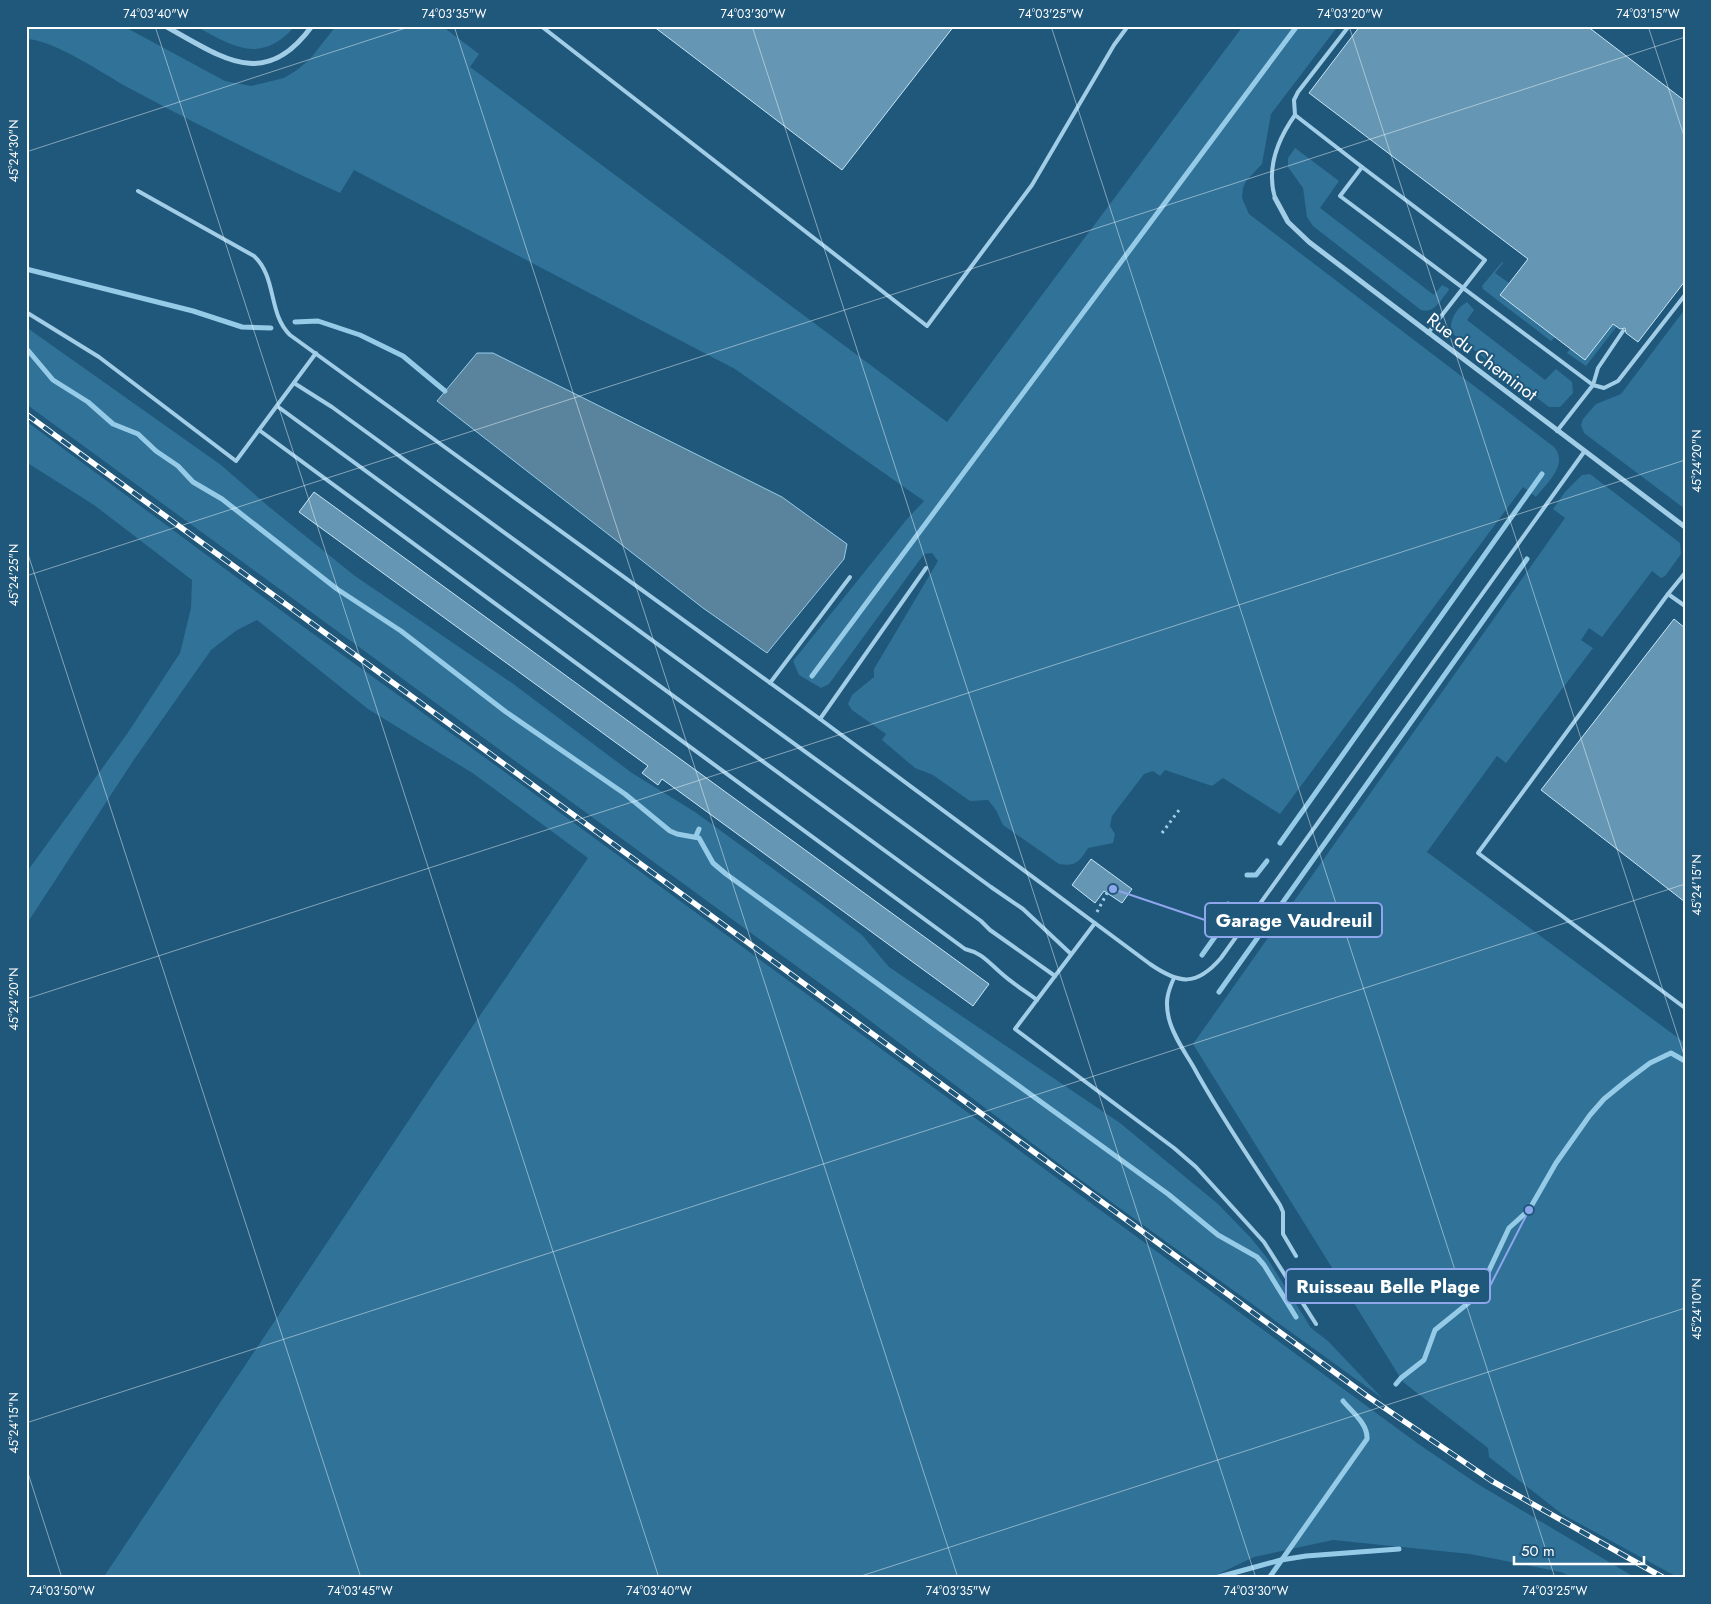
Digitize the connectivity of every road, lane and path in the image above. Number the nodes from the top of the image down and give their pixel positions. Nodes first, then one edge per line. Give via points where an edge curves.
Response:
1 (165, 26) edge
2 (312, 26) edge
3 (541, 26) edge
4 (1128, 26) edge
5 (1349, 26) edge
6 (1295, 115) junction
7 (1362, 167) junction
8 (138, 191) dead end
9 (1275, 198) joint
10 (1463, 288) junction
11 (1685, 295) edge
12 (26, 312) edge
13 (1624, 331) dead end
14 (1428, 333) junction
15 (316, 353) junction
16 (294, 383) junction
17 (1593, 385) junction
18 (277, 406) junction
19 (259, 430) junction
20 (1558, 431) junction
21 (1584, 452) junction
22 (1685, 527) edge
23 (926, 568) dead end
24 (1685, 573) edge
25 (850, 576) dead end
26 (1668, 594) junction
27 (1685, 606) edge
28 (770, 683) junction
29 (820, 719) junction
30 (1179, 810) dead end
31 (1162, 833) dead end
32 (1108, 893) dead end
33 (1099, 906) dead end
34 (1095, 923) junction
35 (1071, 954) junction
36 (1055, 976) junction
37 (1174, 978) junction
38 (1037, 1000) junction
39 (1685, 1008) edge
40 (1296, 1256) dead end
41 (1316, 1324) dead end

1 - 2 street via 241,64 263,64 284,56
3 - 4 lane via 927,326 1032,184
5 - 6 lane via 1298,92 1294,100
6 - 7 lane
6 - 9 lane via 1284,131 1274,161 1272,183
7 - 10 lane via 1485,260
7 - 10 lane via 1340,196
8 - 15 lane via 254,256 266,270 284,329
9 - 14 street, Rue du Cheminot via 1281,212 1296,230
10 - 14 lane
10 - 17 lane
11 - 17 lane via 1618,381 1604,388
12 - 19 lane via 99,357 236,461
13 - 17 lane via 1600,364
14 - 20 street, Rue du Cheminot
15 - 16 lane
15 - 28 lane
16 - 18 lane
16 - 35 lane via 332,407 1011,900
17 - 20 lane
18 - 19 lane
18 - 36 lane
19 - 38 lane via 965,949 988,959
20 - 21 street, Rue du Cheminot
21 - 22 street, Rue du Cheminot
21 - 37 lane via 1220,958 1195,978
23 - 29 lane
24 - 26 lane
25 - 28 lane
26 - 27 lane
26 - 39 lane via 1478,852
28 - 29 lane
29 - 34 lane
30 - 31 path
32 - 33 path
34 - 35 lane
34 - 37 lane
35 - 36 lane
36 - 38 lane
37 - 40 lane via 1166,1004 1176,1036 1208,1094 1280,1205 1283,1234
38 - 41 lane via 1015,1029 1196,1168 1264,1242

